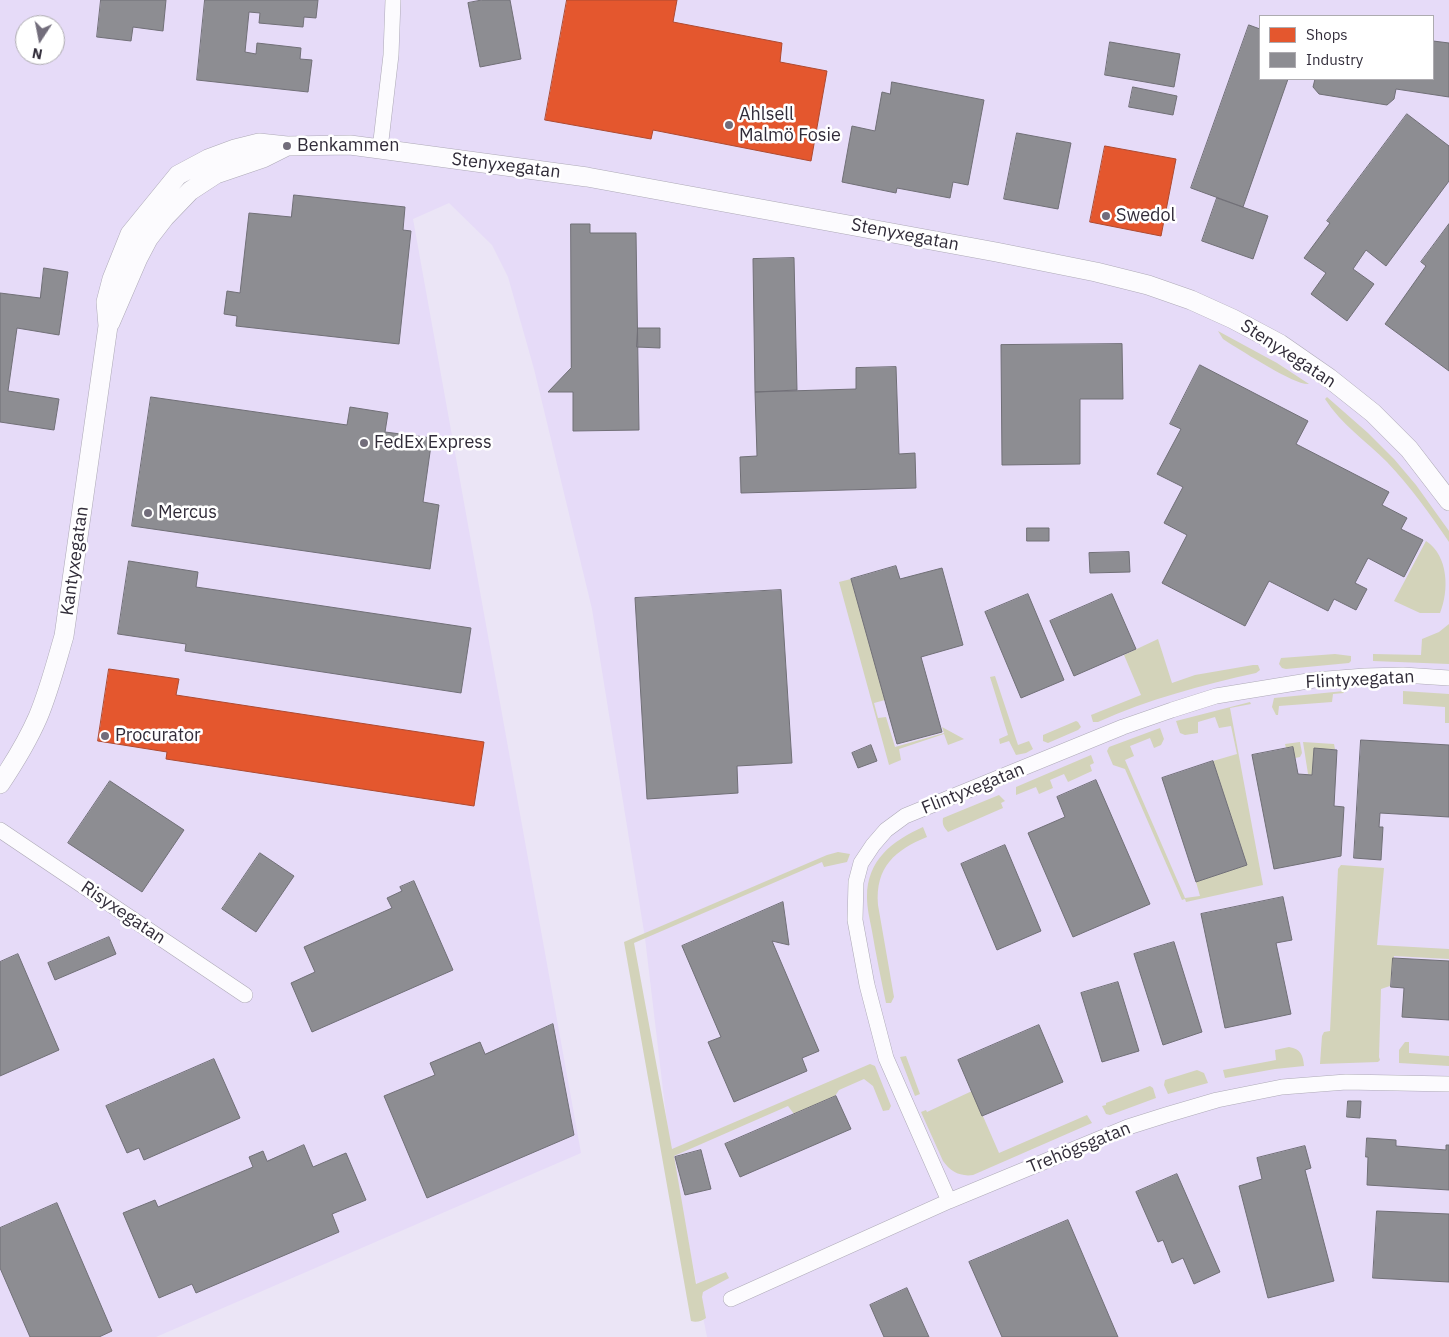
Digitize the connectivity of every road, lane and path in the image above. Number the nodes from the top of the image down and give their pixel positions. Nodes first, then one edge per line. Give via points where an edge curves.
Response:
1 (393, 0) edge
2 (287, 146) junction
3 (380, 149) junction
4 (178, 175) joint
5 (190, 191) joint
6 (108, 326) junction
7 (1449, 501) edge
8 (1449, 678) edge
9 (0, 784) edge
10 (0, 830) edge
11 (245, 996) dead end
12 (1449, 1084) edge
13 (949, 1201) junction
14 (731, 1299) dead end

1 - 3 street via 391,55
2 - 3 street, Stenyxegatan
2 - 4 street, Stenyxegatan via 259,143 235,149
2 - 5 street, Stenyxegatan via 216,174
3 - 7 street, Stenyxegatan via 588,176 1005,254 1148,285 1233,319 1280,344 1329,378 1373,413 1409,449
4 - 6 street, Kantyxegatan via 130,234 106,302
5 - 6 street, Kantyxegatan via 148,239
6 - 9 street, Kantyxegatan via 64,636 38,717
8 - 13 street, Flintyxegatan via 1365,676 1314,680 1216,696 1123,727 905,816 886,830 862,863 856,882 855,920 886,1058
10 - 11 street, Risyxegatan
12 - 13 street, Trehögsgatan via 1346,1082 1282,1087 1217,1100 1128,1126
13 - 14 street, Trehögsgatan

